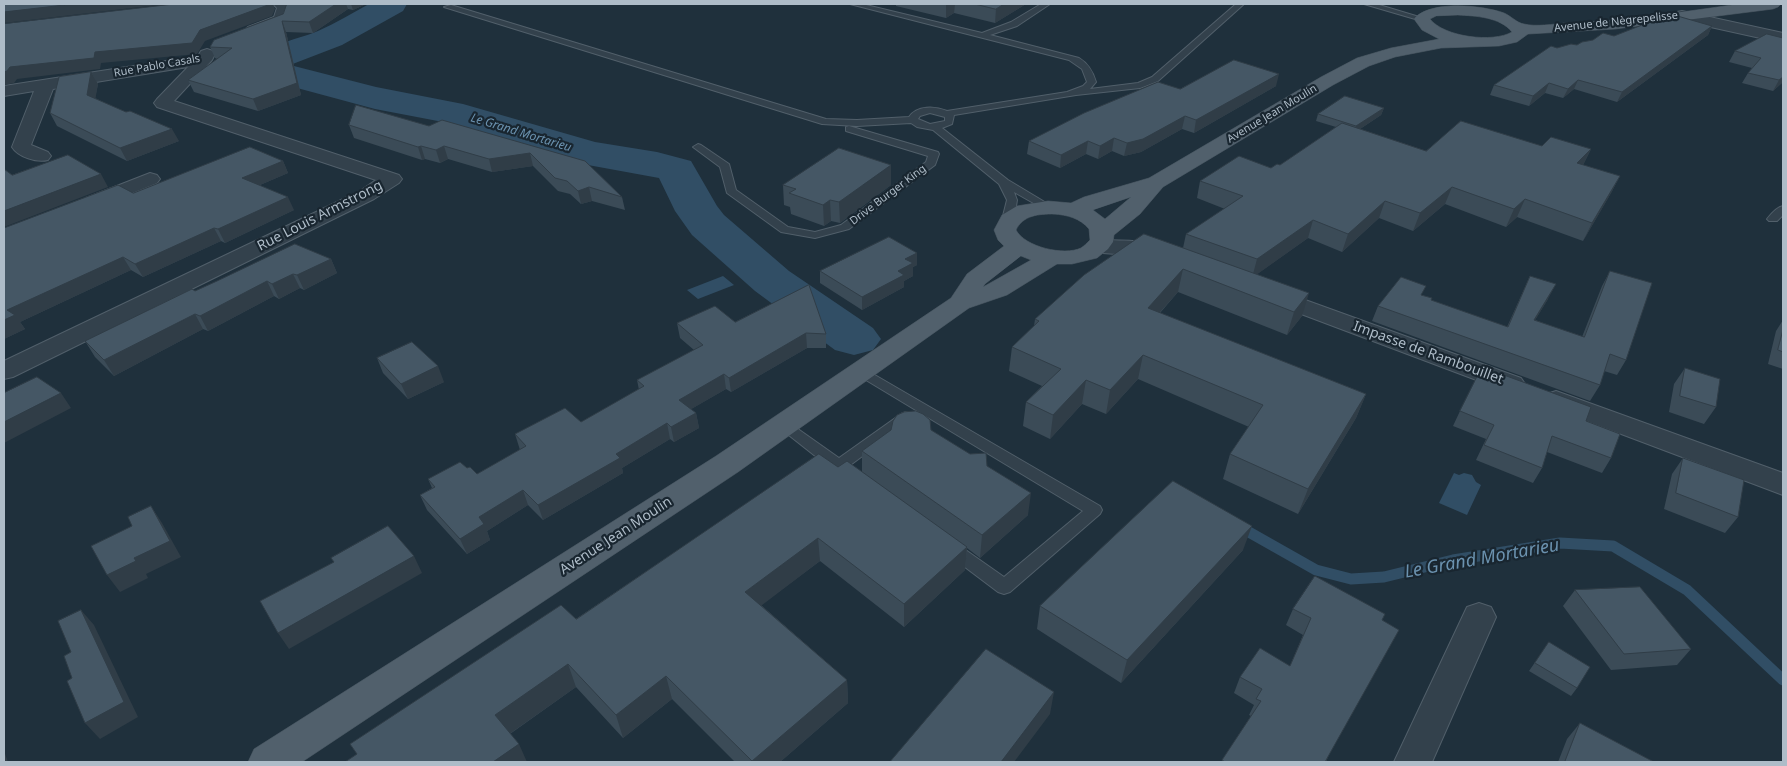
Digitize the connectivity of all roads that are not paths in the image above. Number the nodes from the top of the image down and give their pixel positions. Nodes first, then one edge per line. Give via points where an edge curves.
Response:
1 (280, 4) edge
2 (854, 4) edge
3 (1046, 4) edge
4 (1240, 4) edge
5 (1368, 4) edge
6 (1390, 4) edge
7 (1773, 4) edge
8 (448, 7) dead end
9 (1472, 7) edge
10 (1682, 14) junction
11 (1426, 19) junction
12 (1519, 29) junction
13 (984, 35) junction
14 (238, 36) edge
15 (1783, 38) edge
16 (1494, 42) junction
17 (221, 43) edge
18 (1390, 53) junction
19 (204, 60) junction
20 (45, 86) junction
21 (4, 91) edge
22 (1069, 94) junction
23 (946, 114) junction
24 (913, 120) junction
25 (935, 127) junction
26 (849, 129) dead end
27 (698, 147) dead end
28 (40, 156) dead end
29 (150, 179) dead end
30 (1004, 182) junction
31 (1156, 182) junction
32 (1048, 207) junction
33 (77, 208) edge
34 (1783, 210) edge
35 (1073, 211) junction
36 (1773, 219) dead end
37 (1007, 224) junction
38 (1100, 240) junction
39 (1018, 247) junction
40 (1052, 258) junction
41 (1176, 259) edge
42 (1250, 287) edge
43 (960, 303) junction
44 (4, 371) edge
45 (861, 371) junction
46 (921, 407) junction
47 (783, 425) junction
48 (838, 466) junction
49 (862, 483) edge
50 (1783, 484) edge
51 (941, 541) edge
52 (1479, 617) dead end
53 (268, 762) edge
54 (1413, 762) edge

1 - 14 street via 285,6 281,20
2 - 13 lane
3 - 13 lane via 1014,24
4 - 22 lane via 1155,79 1140,85
5 - 11 lane
6 - 11 lane
7 - 10 main road, Avenue de Nègrepelisse
8 - 24 lane via 825,122
9 - 11 main road via 1447,10
9 - 12 main road via 1506,20
10 - 12 main road, Avenue de Nègrepelisse via 1602,26
10 - 15 street
11 - 16 main road via 1442,34 1463,40
11 - 18 main road, Avenue Jean Moulin via 1420,34
12 - 16 main road via 1520,34 1516,38
13 - 22 lane via 1056,52 1082,62 1092,82 1086,88
16 - 18 main road, Avenue Jean Moulin via 1442,43
17 - 19 street, Rue Pablo Casals via 212,46
18 - 31 main road, Avenue Jean Moulin via 1344,72
19 - 20 street, Rue Pablo Casals
19 - 44 street, Rue Louis Armstrong via 163,103 392,179 367,195
20 - 21 street, Rue Pablo Casals
20 - 28 street via 20,147
22 - 23 lane
23 - 24 lane via 924,111 915,115
23 - 25 lane via 950,116 949,122
24 - 25 lane via 918,125
25 - 30 lane
26 - 27 lane, Drive Burger King via 934,154 931,163 845,227 815,235 785,230 731,191 725,166
29 - 33 street
30 - 32 lane
30 - 37 lane via 1012,200
31 - 35 main road, Avenue Jean Moulin
31 - 38 main road, Avenue Jean Moulin
32 - 35 main road
32 - 37 main road via 1019,213
34 - 36 lane
35 - 38 main road via 1093,220
37 - 39 main road via 1008,236
38 - 40 main road, Avenue Jean Moulin via 1078,256
38 - 41 street via 1147,249
39 - 40 main road
39 - 43 main road, Avenue Jean Moulin via 976,279
40 - 43 main road, Avenue Jean Moulin via 998,290
42 - 50 street, Impasse de Rambouillet
43 - 45 main road, Avenue Jean Moulin
45 - 46 lane
45 - 47 main road, Avenue Jean Moulin
46 - 48 lane
46 - 51 lane via 1094,510 1004,587
47 - 48 lane
47 - 53 main road, Avenue Jean Moulin
48 - 49 lane
52 - 54 street

